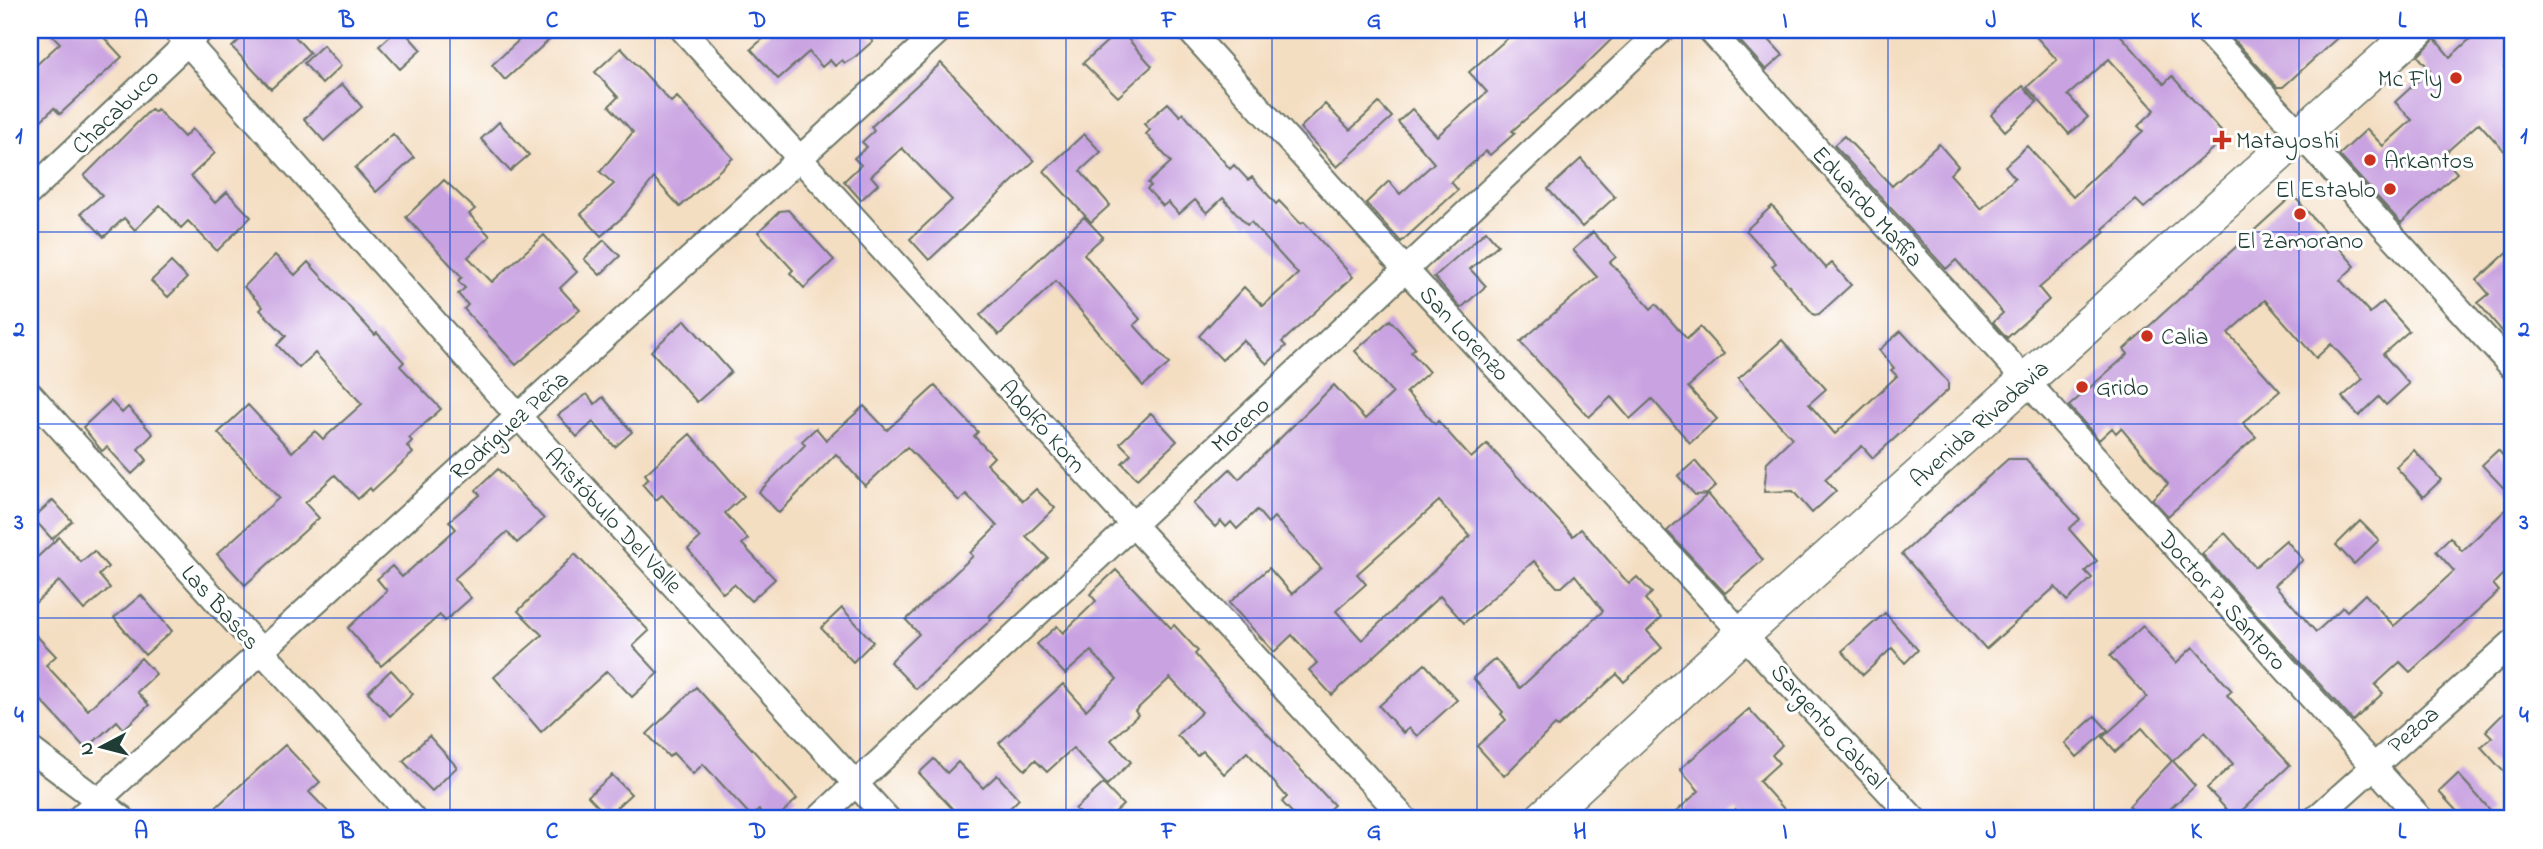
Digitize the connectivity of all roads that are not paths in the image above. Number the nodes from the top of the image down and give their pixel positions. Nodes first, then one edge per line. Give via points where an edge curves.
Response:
1 (683, 30) edge
2 (940, 30) edge
3 (1189, 30) edge
4 (1662, 30) edge
5 (1710, 30) edge
6 (2205, 30) edge
7 (2417, 30) edge
8 (188, 34) edge
9 (2301, 135) junction
10 (801, 160) junction
11 (30, 192) edge
12 (1404, 268) junction
13 (2513, 368) edge
14 (2025, 382) junction
15 (30, 394) edge
16 (518, 416) junction
17 (1133, 525) junction
18 (1744, 633) junction
19 (2513, 642) edge
20 (262, 653) junction
21 (30, 749) edge
22 (2372, 765) junction
23 (857, 785) junction
24 (98, 801) junction
25 (78, 819) edge
26 (123, 819) edge
27 (413, 819) edge
28 (818, 819) edge
29 (888, 819) edge
30 (1405, 819) edge
31 (1542, 819) edge
32 (1913, 819) edge
33 (2315, 819) edge
34 (2421, 819) edge

1 - 10 street, Adolfo Korn
2 - 10 street, Rodríguez Peña
3 - 12 street, San Lorenzo
4 - 12 street, Moreno
5 - 14 street, Eduardo Maffia
6 - 9 street
7 - 9 main road, Avenida Rivadavia
8 - 11 street, Chacabuco
8 - 16 street, Aristóbulo Del Valle
9 - 13 street
9 - 14 main road, Avenida Rivadavia
10 - 16 street, Rodríguez Peña
10 - 17 street, Adolfo Korn
12 - 17 street, Moreno
12 - 18 street, San Lorenzo
14 - 18 main road, Avenida Rivadavia
14 - 22 street, Doctor P. Santoro
15 - 20 street, Las Bases
16 - 20 street, Rodríguez Peña
16 - 23 street, Aristóbulo Del Valle
17 - 23 street, Moreno
17 - 30 street, Adolfo Korn
18 - 31 main road, Avenida Rivadavia
18 - 32 street, Sargento Cabral
19 - 22 street, Pezoa
20 - 24 street, Rodríguez Peña
20 - 27 street, Las Bases
21 - 24 street
22 - 33 street, Pezoa
22 - 34 street, Doctor P. Santoro
23 - 28 street, Moreno
23 - 29 street, Aristóbulo Del Valle
24 - 25 street, Rodríguez Peña
24 - 26 street

